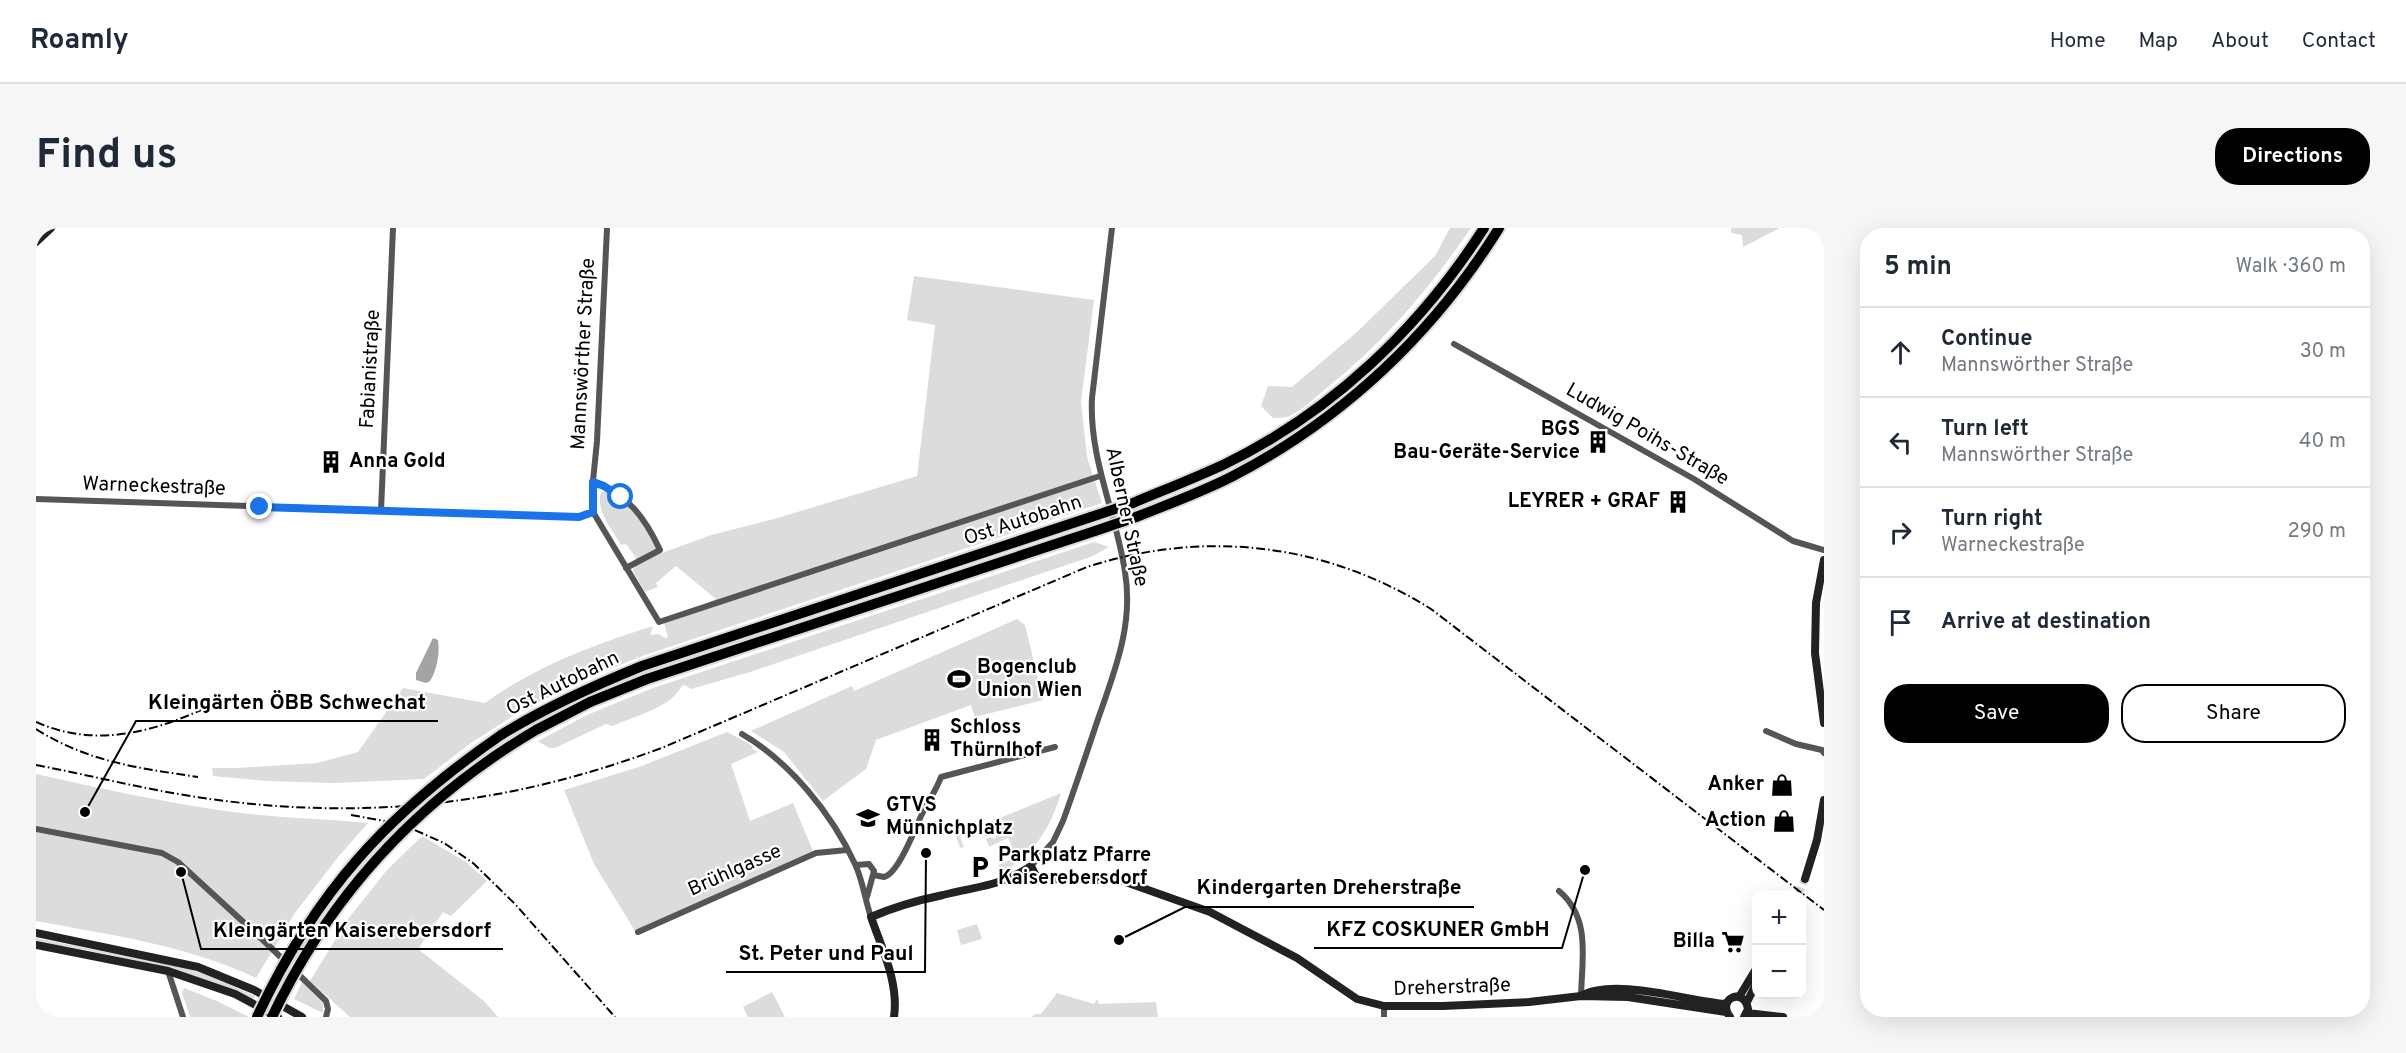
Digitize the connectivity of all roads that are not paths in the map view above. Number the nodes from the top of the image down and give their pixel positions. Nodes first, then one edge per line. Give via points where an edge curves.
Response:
1 (51, 228) edge
2 (393, 228) edge
3 (607, 228) edge
4 (1112, 228) edge
5 (1484, 228) edge
6 (1499, 228) edge
7 (36, 242) edge
8 (1454, 344) dead end
9 (1100, 476) junction
10 (593, 482) junction
11 (36, 499) edge
12 (381, 511) junction
13 (593, 512) junction
14 (1824, 549) edge
15 (1824, 560) edge
16 (627, 568) junction
17 (1824, 723) edge
18 (1766, 731) dead end
19 (742, 734) dead end
20 (1055, 747) dead end
21 (1824, 753) edge
22 (1824, 800) edge
23 (36, 829) edge
24 (847, 850) junction
25 (856, 865) junction
26 (1031, 866) junction
27 (874, 875) junction
28 (1805, 879) tunnel mouth
29 (1558, 891) dead end
30 (867, 899) junction
31 (871, 917) junction
32 (638, 932) dead end
33 (36, 933) edge
34 (36, 945) edge
35 (168, 971) junction
36 (1752, 976) edge
37 (1752, 992) edge
38 (1581, 996) junction
39 (1739, 997) junction
40 (1747, 1002) junction
41 (1384, 1006) junction
42 (1728, 1013) edge
43 (1746, 1015) edge
44 (183, 1017) edge
45 (256, 1017) edge
46 (272, 1017) edge
47 (278, 1017) edge
48 (302, 1017) edge
49 (326, 1017) edge
50 (894, 1017) edge
51 (1384, 1017) edge
52 (1784, 1017) edge

1 - 7 street
2 - 12 street, Fabianistraße
3 - 10 street, Mannswörther Straße
4 - 9 street, Alberner Straße via 1091,409
5 - 45 highway, Ost Autobahn, bridge via 1452,275 1393,344 1342,389 1277,435 1227,463 1133,503 642,666 584,690 501,735 408,806 370,844 301,934
6 - 46 highway, Ost Autobahn, bridge via 1469,274 1396,358 1334,412 1233,476 1136,517 646,679 536,730 461,779 379,855 313,941
8 - 14 street, Ludwig Poihs-Straße via 1694,479 1793,541
9 - 16 street via 659,622
9 - 26 street, Alberner Straße via 1125,570 1125,629 1119,659 1063,821 1053,842
10 - 13 street, Mannswörther Straße
10 - 16 street via 638,510 660,550
11 - 12 street, Warneckestraße
12 - 13 street, Warneckestraße via 579,517
13 - 16 street
15 - 17 street via 1816,603 1815,653
18 - 21 street
19 - 24 street via 787,768 838,829
20 - 27 street via 941,777 892,873 884,877
22 - 28 street
23 - 49 street via 162,853 178,862 326,1001
24 - 25 street
24 - 32 street, Brühlgasse via 816,853
25 - 27 street via 869,864
25 - 30 street
26 - 31 street via 999,883 942,895
26 - 41 street, Dreherstraße via 1041,879 1126,881 1210,912 1296,958 1357,999
27 - 30 street
29 - 38 street via 1579,917
30 - 31 street
31 - 50 street via 891,975
33 - 48 street via 198,967 254,990
34 - 35 street
35 - 44 street
35 - 47 street via 235,994
36 - 39 street
37 - 40 street
38 - 41 street, Dreherstraße via 1411,1008
38 - 42 street, Dreherstraße via 1594,990 1613,989
39 - 40 street
39 - 42 street via 1730,999
40 - 43 street
41 - 51 street
43 - 52 street

